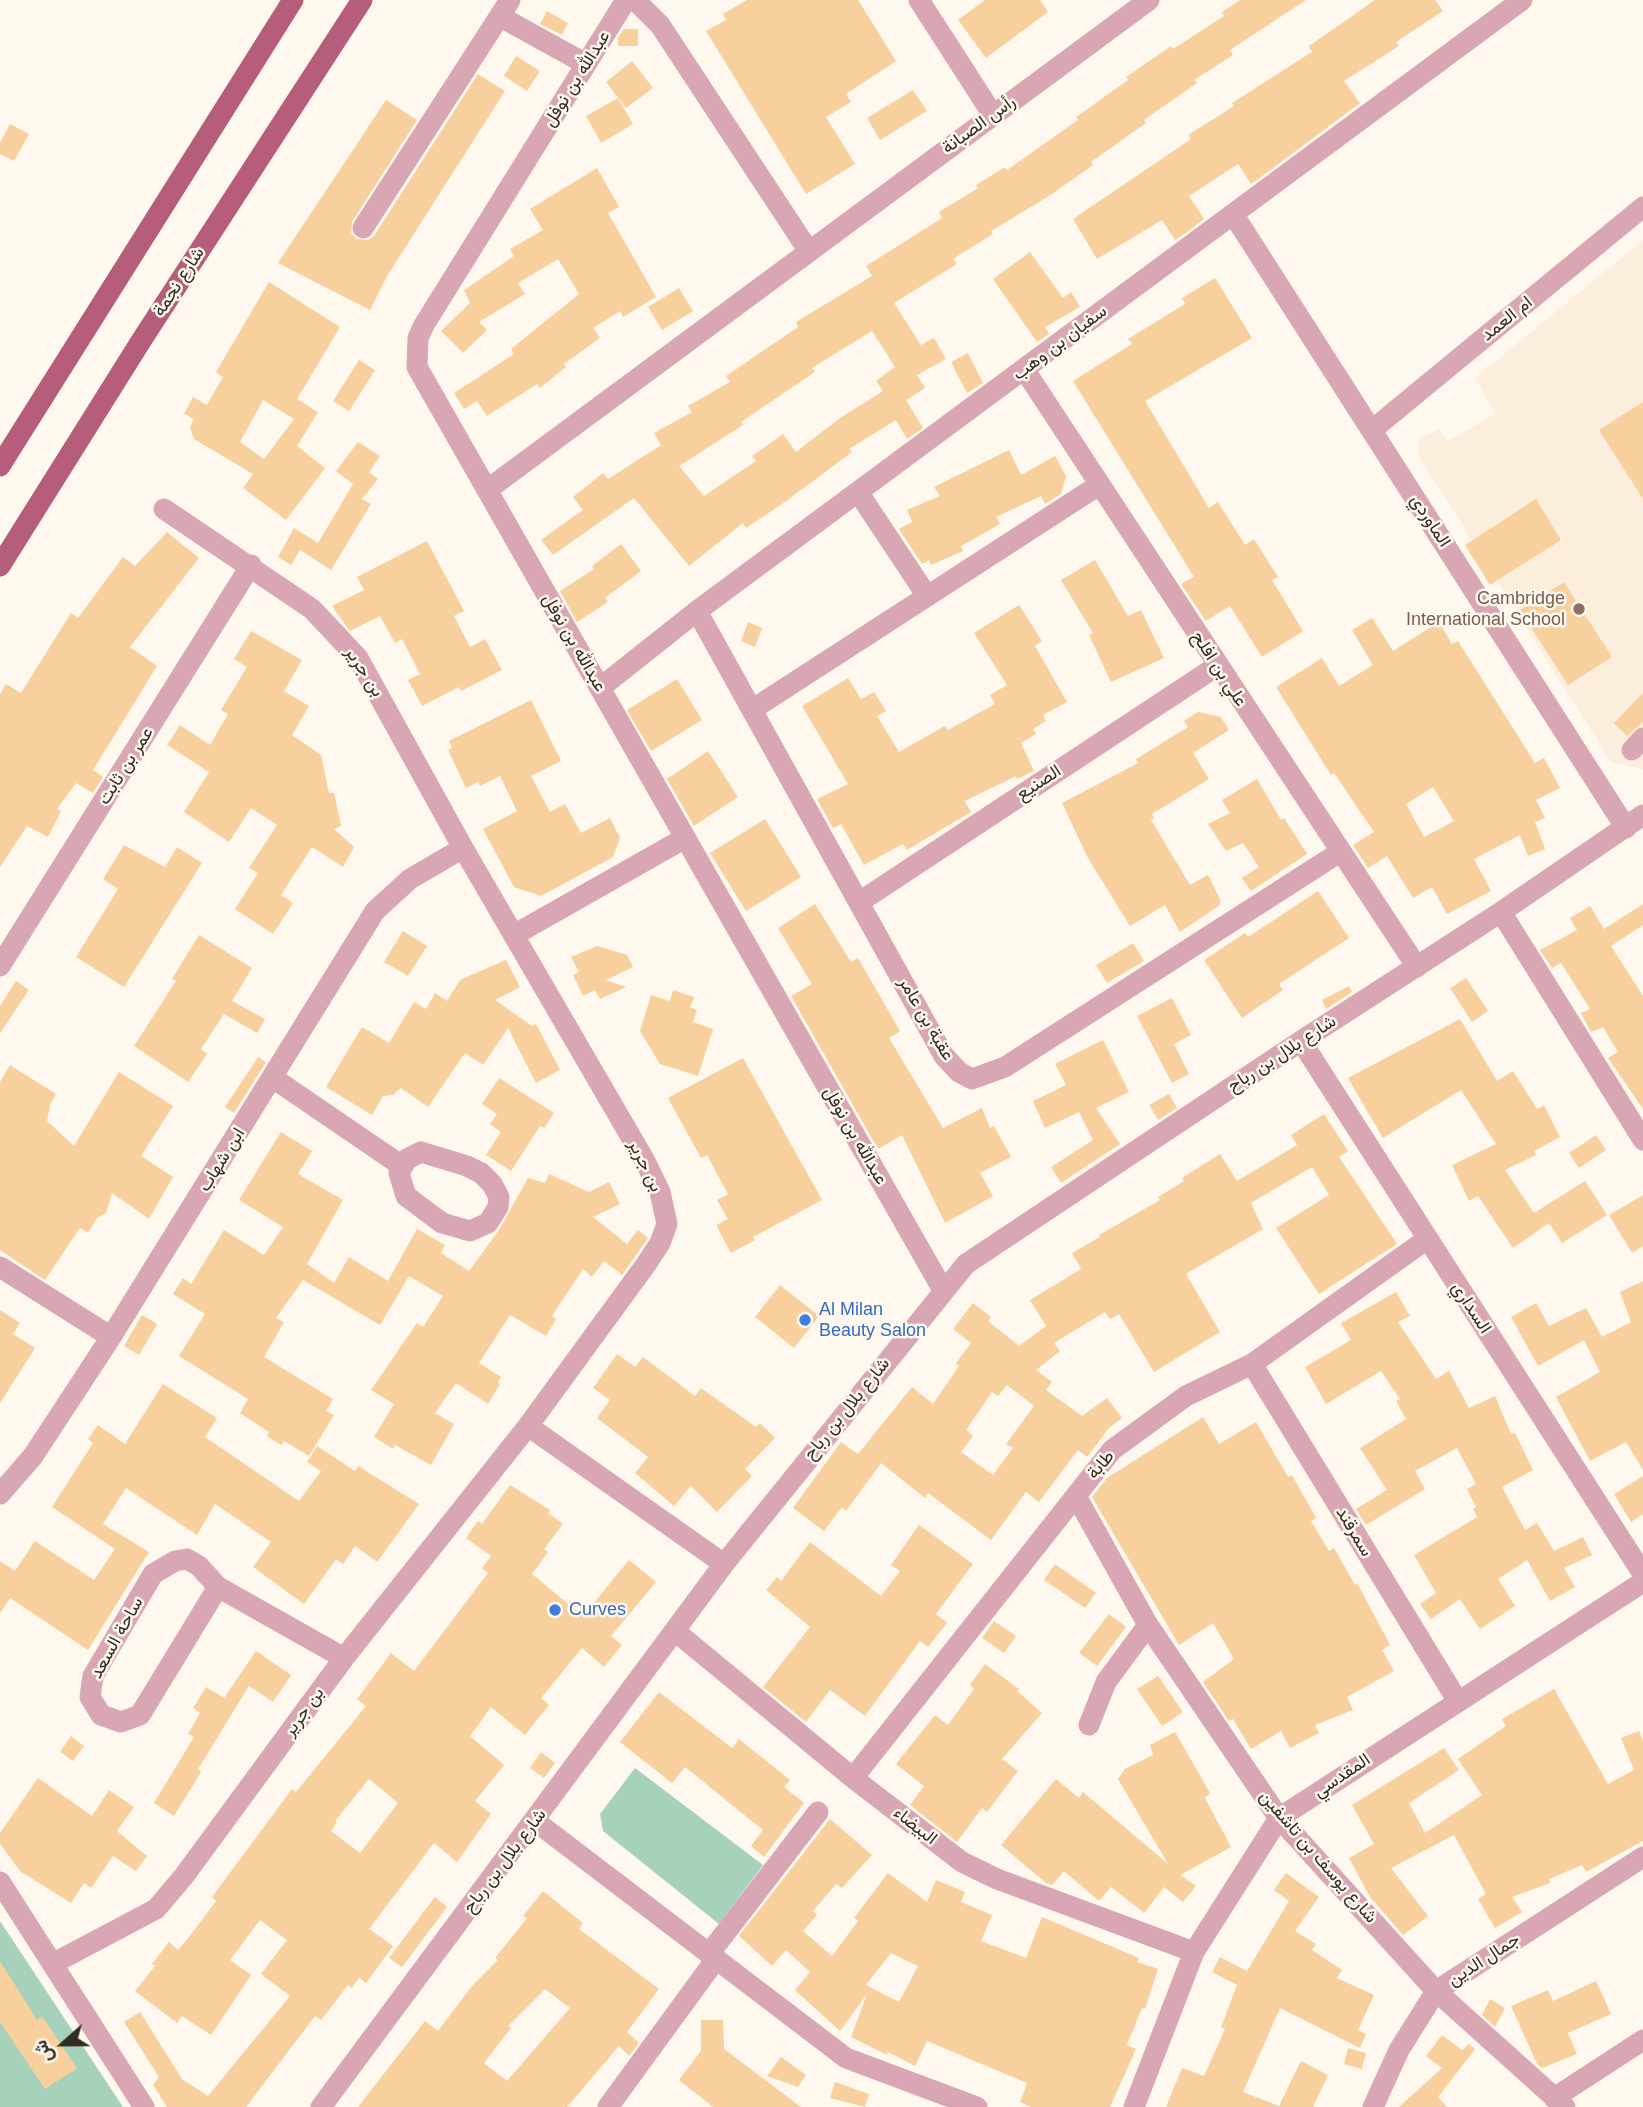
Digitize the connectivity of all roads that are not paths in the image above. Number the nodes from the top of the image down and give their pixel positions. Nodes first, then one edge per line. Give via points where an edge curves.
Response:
1 (293, 0) edge
2 (362, 0) edge
3 (626, 0) edge
4 (635, 0) edge
5 (919, 0) edge
6 (1149, 0) edge
7 (1522, 0) edge
8 (506, 8) edge
9 (586, 64) junction
10 (993, 114) junction
11 (1643, 207) edge
12 (1233, 214) junction
13 (363, 228) dead end
14 (808, 250) junction
15 (1024, 369) junction
16 (1372, 430) junction
17 (0, 466) edge
18 (1099, 485) junction
19 (487, 490) junction
20 (858, 492) junction
21 (164, 509) dead end
22 (251, 565) junction
23 (0, 566) edge
24 (928, 596) junction
25 (697, 611) junction
26 (1217, 666) junction
27 (600, 688) junction
28 (753, 709) junction
29 (1635, 822) edge
30 (685, 838) junction
31 (463, 848) junction
32 (1340, 852) junction
33 (860, 901) junction
34 (1501, 912) junction
35 (514, 935) junction
36 (0, 966) edge
37 (1417, 967) junction
38 (1301, 1041) junction
39 (273, 1078) junction
40 (1643, 1140) edge
41 (402, 1166) junction
42 (1427, 1239) junction
43 (0, 1267) edge
44 (943, 1290) junction
45 (111, 1337) junction
46 (1252, 1364) junction
47 (528, 1426) junction
48 (0, 1494) edge
49 (1076, 1496) junction
50 (724, 1564) junction
51 (1643, 1574) edge
52 (1643, 1582) edge
53 (218, 1587) junction
54 (1148, 1625) junction
55 (675, 1631) junction
56 (344, 1658) junction
57 (1457, 1700) junction
58 (1089, 1726) dead end
59 (853, 1778) junction
60 (818, 1812) dead end
61 (1279, 1818) junction
62 (535, 1821) junction
63 (1643, 1857) edge
64 (0, 1882) edge
65 (1194, 1952) junction
66 (712, 1957) junction
67 (54, 1963) junction
68 (1436, 1991) junction
69 (1643, 2040) edge
70 (1559, 2102) edge
71 (144, 2107) edge
72 (321, 2107) edge
73 (608, 2107) edge
74 (977, 2107) edge
75 (1134, 2107) edge
76 (1373, 2107) edge

1 - 17 main road
2 - 23 main road, شارع نجمة
3 - 9 street, عبدالله بن نوفل
4 - 14 street via 660,25
5 - 10 street
6 - 10 street, رأس الصبانة
7 - 12 street, سفيان بن وهب
8 - 9 street
8 - 13 street
9 - 19 street, عبدالله بن نوفل via 418,338 418,367
10 - 14 street, رأس الصبانة
11 - 16 street, ام العمد
12 - 15 street, سفيان بن وهب
12 - 16 street, الماوردي
14 - 19 street, رأس الصبانة
15 - 18 street, علي بن افلح
15 - 20 street, سفيان بن وهب
16 - 29 street, الماوردي
18 - 24 street
18 - 26 street, علي بن افلح
19 - 27 street, عبدالله بن نوفل
20 - 24 street
20 - 25 street, سفيان بن وهب
21 - 22 street, بن جرير
22 - 31 street, بن جرير via 312,609 358,658
22 - 36 street, عمر بن ثابت
24 - 28 street
25 - 27 street, سفيان بن وهب
25 - 28 street, عقبة بن عامر
26 - 32 street, علي بن افلح
26 - 33 street, الصنيع
27 - 30 street, عبدالله بن نوفل
28 - 33 street, عقبة بن عامر
29 - 34 street, شارع بلال بن رباح
30 - 35 street
30 - 44 street, عبدالله بن نوفل
31 - 35 street, بن جرير
31 - 39 street, ابن شهاب via 410,879 375,911
32 - 33 street, عقبة بن عامر via 1005,1066 972,1079 944,1056
32 - 37 street, علي بن افلح
34 - 37 street, شارع بلال بن رباح
34 - 40 street
35 - 47 street, بن جرير via 645,1160 660,1192 667,1224 648,1263
37 - 38 street, شارع بلال بن رباح
38 - 42 street, السداري
38 - 44 street, شارع بلال بن رباح via 966,1264
39 - 41 street
39 - 45 street, ابن شهاب
41 - 41 street via 399,1181 406,1196 442,1223 470,1231 494,1216 499,1197 481,1172 429,1152 414,1155
42 - 46 street, طابة
42 - 51 street, السداري
43 - 45 street
44 - 50 street, شارع بلال بن رباح
45 - 48 street, ابن شهاب via 33,1456
46 - 49 street, طابة via 1186,1396 1112,1450
46 - 57 street, سمرقند
47 - 50 street
47 - 56 street, بن جرير
49 - 54 street, شارع يوسف بن تاشفين
49 - 59 street, طابة
50 - 55 street, شارع بلال بن رباح
52 - 57 street, المقدسي
53 - 53 street, ساحة السعد via 205,1570 187,1559 153,1574 93,1676 90,1697 101,1715 121,1722 140,1715
53 - 56 street, ساحة السعد
54 - 58 street via 1106,1682
54 - 61 street, شارع يوسف بن تاشفين
55 - 59 street, البيضاء
55 - 62 street, شارع بلال بن رباح
56 - 67 street, بن جرير via 156,1909
57 - 61 street, المقدسي
59 - 65 street, البيضاء via 962,1862
60 - 66 street
61 - 65 street, المقدسي
61 - 68 street, شارع يوسف بن تاشفين
62 - 66 street
62 - 72 street, شارع بلال بن رباح
63 - 68 street, جمال الدين
64 - 67 street
65 - 75 street, المقدسي
66 - 73 street
66 - 74 street via 846,2057
67 - 71 street
68 - 70 street, شارع يوسف بن تاشفين
68 - 76 street, جمال الدين via 1399,2050
69 - 70 street

